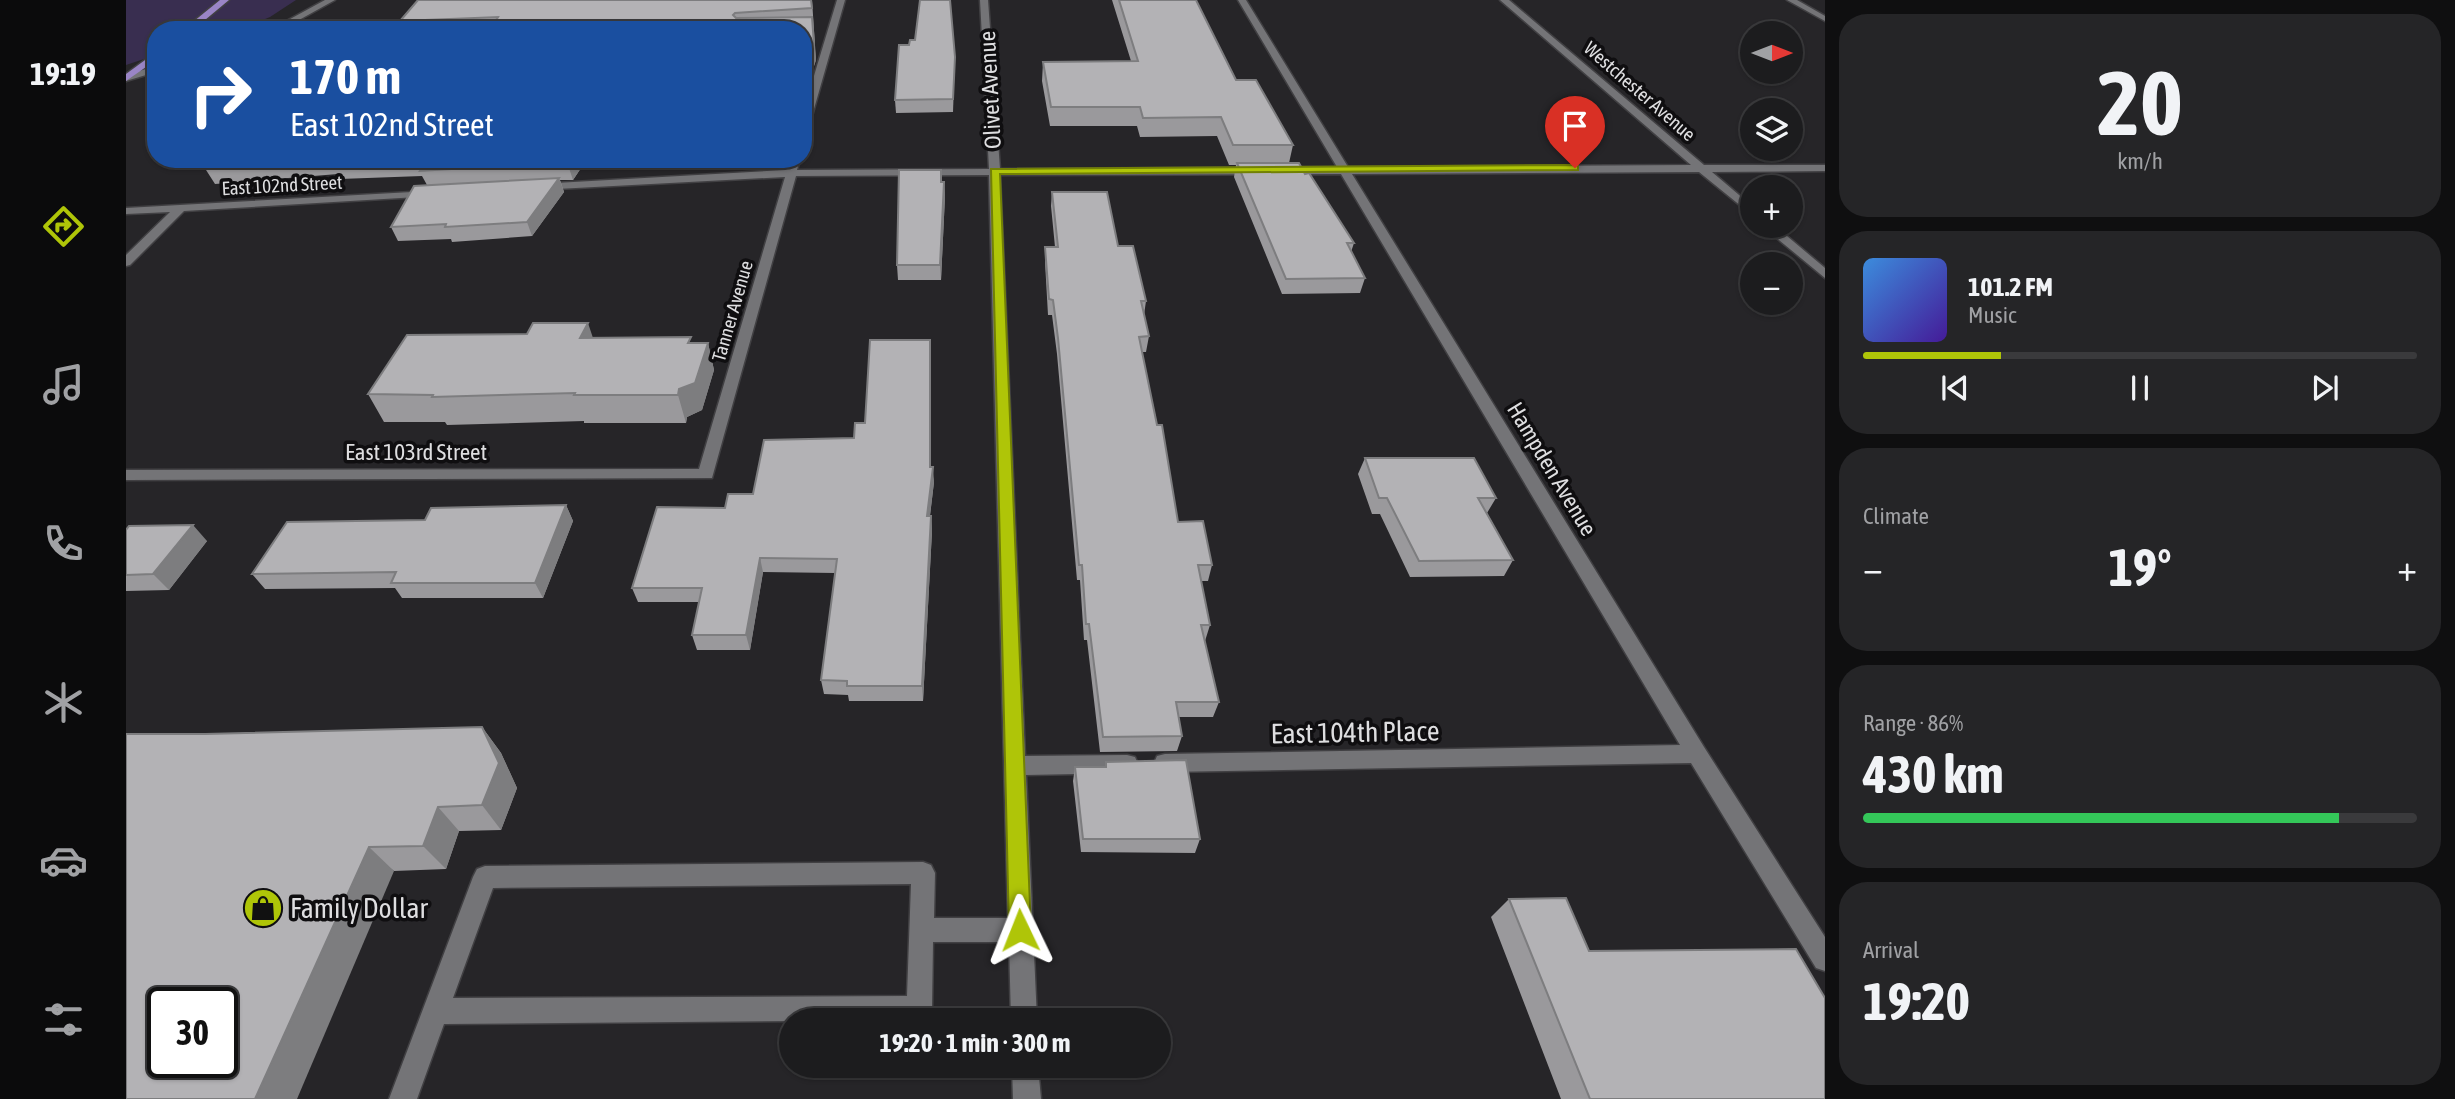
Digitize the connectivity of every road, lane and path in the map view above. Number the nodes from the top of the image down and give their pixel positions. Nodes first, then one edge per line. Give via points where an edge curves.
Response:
1 (225, 0) edge
2 (331, 0) edge
3 (841, 0) edge
4 (984, 0) edge
5 (1242, 0) edge
6 (1504, 0) edge
7 (1791, 0) edge
8 (1825, 19) edge
9 (198, 21) edge
10 (291, 21) edge
11 (834, 26) junction
12 (819, 27) dead end
13 (147, 62) edge
14 (147, 72) edge
15 (126, 78) edge
16 (812, 100) edge
17 (812, 166) edge
18 (1699, 167) junction
19 (769, 168) edge
20 (792, 168) edge
21 (1825, 168) edge
22 (1345, 169) junction
23 (995, 171) junction
24 (526, 188) edge
25 (443, 193) edge
26 (1740, 202) edge
27 (181, 208) junction
28 (126, 211) edge
29 (1782, 238) edge
30 (126, 262) edge
31 (1825, 274) edge
32 (706, 474) joint
33 (126, 475) edge
34 (1697, 754) junction
35 (1014, 766) junction
36 (922, 930) junction
37 (1020, 930) junction
38 (1825, 959) edge
39 (1023, 1008) edge
40 (435, 1011) junction
41 (1026, 1078) edge
42 (403, 1099) edge
43 (1027, 1099) edge

1 - 9 main road
2 - 10 street
3 - 11 street
4 - 23 street, Olivet Avenue
5 - 22 street, Hampden Avenue
6 - 18 street, Westchester Avenue
7 - 8 street
11 - 12 street
11 - 16 street
13 - 15 main road
14 - 15 street
17 - 23 street
18 - 21 street
18 - 22 street
18 - 26 street, Westchester Avenue
19 - 24 street
20 - 32 street, Tanner Avenue
22 - 23 street
22 - 34 street, Hampden Avenue
23 - 35 street, Olivet Avenue
25 - 27 street, East 102nd Street
27 - 28 street, East 102nd Street
27 - 30 street
29 - 31 street
32 - 33 street, East 103rd Street
34 - 35 street, East 104th Place
34 - 38 street, Hampden Avenue
35 - 37 street, Olivet Avenue
36 - 37 street
36 - 40 street via 919,1009
36 - 40 street via 923,873 485,877
37 - 39 street, Olivet Avenue
40 - 42 street
41 - 43 street

